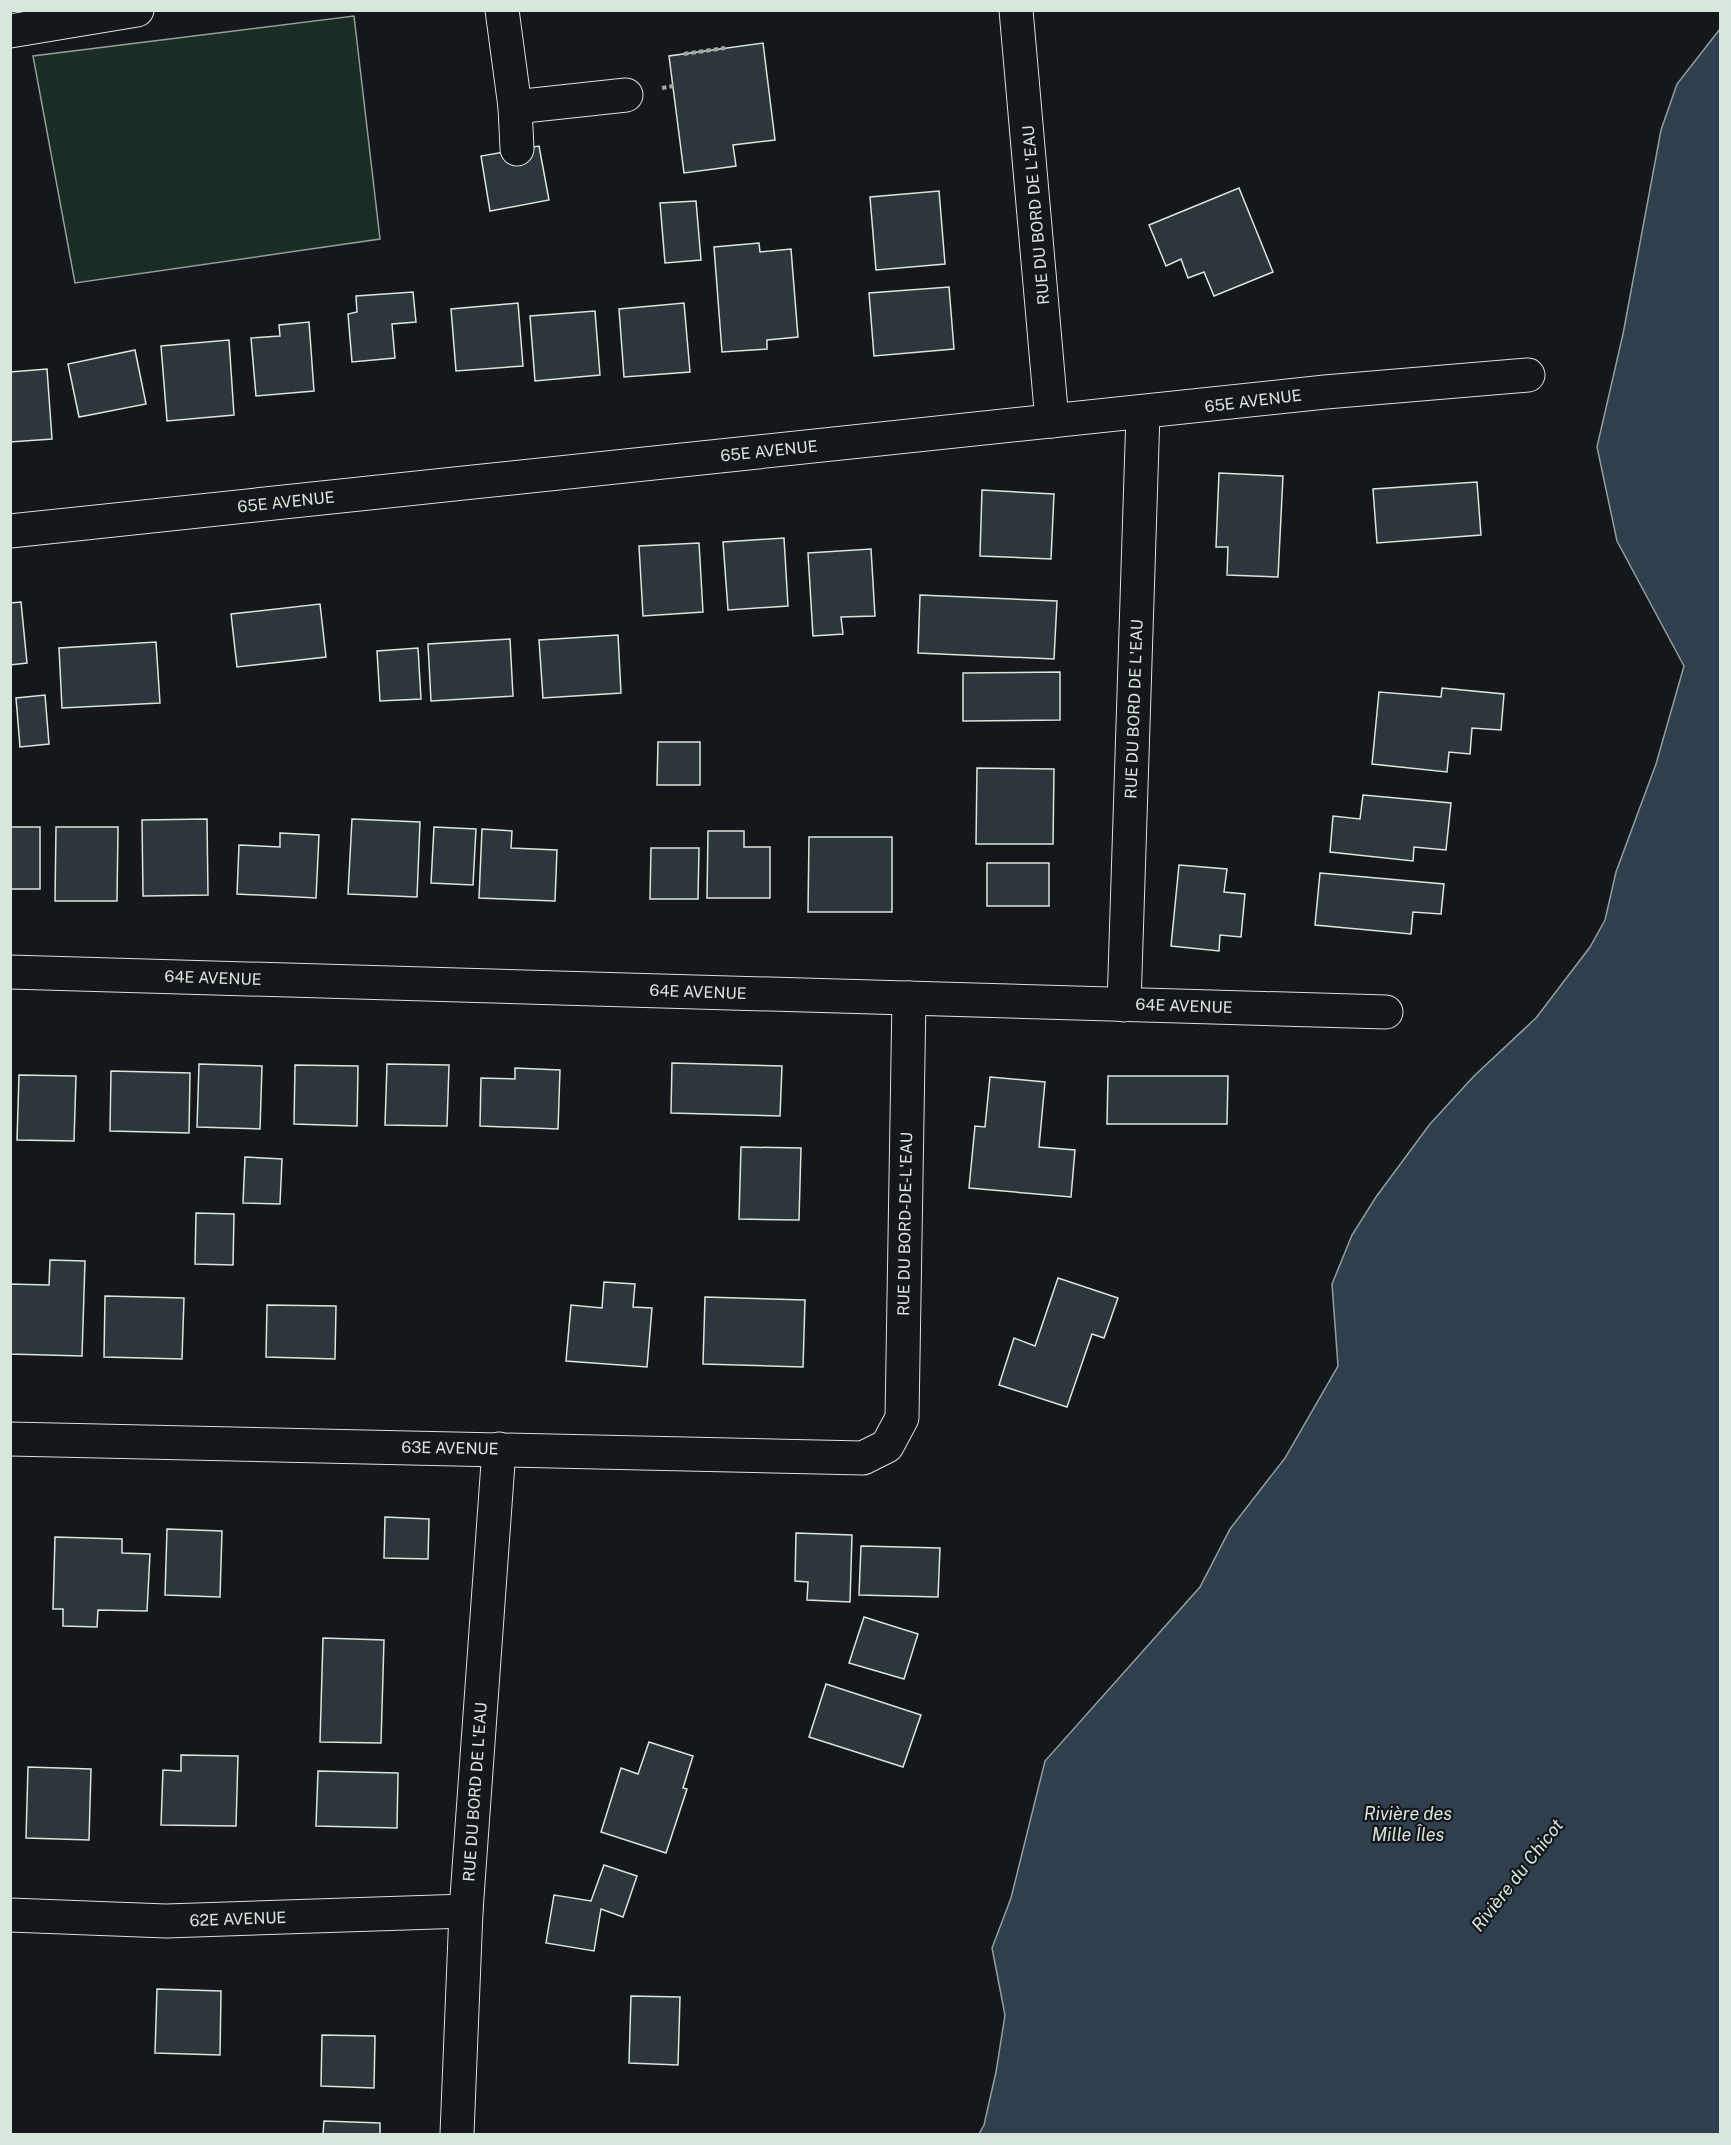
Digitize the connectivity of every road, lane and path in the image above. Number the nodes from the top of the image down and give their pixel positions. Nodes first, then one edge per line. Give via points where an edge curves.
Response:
1 (137, 10) edge
2 (502, 10) edge
3 (1016, 10) edge
4 (10, 31) edge
5 (725, 48) dead end
6 (684, 54) dead end
7 (626, 95) dead end
8 (515, 107) junction
9 (517, 150) dead end
10 (1528, 375) dead end
11 (1143, 413) junction
12 (1052, 421) junction
13 (10, 531) edge
14 (10, 972) edge
15 (909, 998) junction
16 (1124, 1005) junction
17 (1386, 1012) dead end
18 (10, 1439) edge
19 (888, 1446) joint
20 (499, 1449) junction
21 (466, 1911) junction
22 (10, 1916) edge
23 (457, 2134) edge

1 - 4 street
2 - 8 street
3 - 12 street, RUE DU BORD DE L'EAU
5 - 6 path
7 - 8 street
8 - 9 street
10 - 11 street, 65E AVENUE via 1324,392
11 - 12 street, 65E AVENUE
11 - 16 street, RUE DU BORD DE L'EAU
12 - 13 street, 65E AVENUE
14 - 15 street, 64E AVENUE
15 - 16 street, 64E AVENUE
15 - 19 street, RUE DU BORD-DE-L'EAU via 902,1418
16 - 17 street, 64E AVENUE
18 - 20 street, 63E AVENUE
19 - 20 street, 63E AVENUE via 863,1458
20 - 21 street, RUE DU BORD DE L'EAU
21 - 22 street, 62E AVENUE via 166,1921
21 - 23 street, RUE DU BORD DE L'EAU

